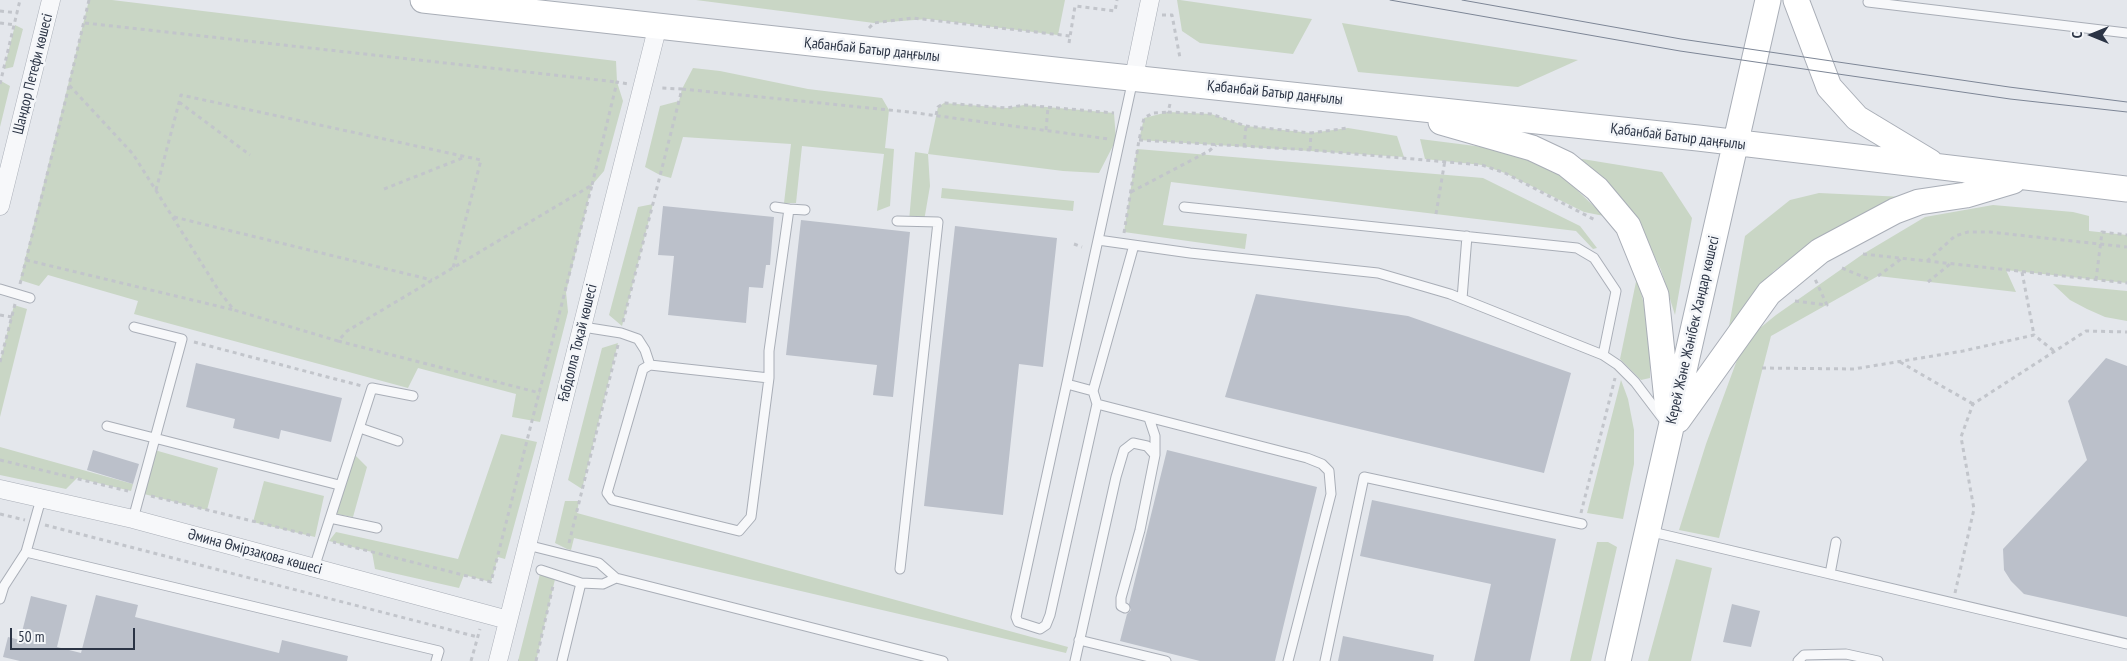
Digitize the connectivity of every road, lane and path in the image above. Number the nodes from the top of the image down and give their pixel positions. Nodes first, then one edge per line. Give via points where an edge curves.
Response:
1 (20, 0) edge
2 (51, 0) edge
3 (90, 0) edge
4 (423, 0) edge
5 (1117, 0) edge
6 (1768, 0) edge
7 (1796, 0) edge
8 (1868, 2) dead end
9 (487, 3) edge
10 (1153, 7) edge
11 (0, 11) edge
12 (18, 13) junction
13 (0, 23) edge
14 (85, 23) junction
15 (15, 25) junction
16 (658, 25) junction
17 (864, 33) dead end
18 (2127, 33) edge
19 (1070, 36) junction
20 (1068, 43) dead end
21 (1180, 58) dead end
22 (1134, 78) junction
23 (617, 82) junction
24 (0, 84) edge
25 (633, 85) dead end
26 (69, 86) junction
27 (661, 88) dead end
28 (682, 89) junction
29 (179, 102) junction
30 (1374, 103) junction
31 (1170, 104) dead end
32 (1048, 107) junction
33 (1168, 112) junction
34 (936, 116) junction
35 (1114, 122) dead end
36 (1246, 126) junction
37 (1348, 128) dead end
38 (1046, 130) junction
39 (1311, 133) junction
40 (1116, 140) dead end
41 (1139, 140) junction
42 (1735, 144) junction
43 (1216, 145) junction
44 (1244, 147) junction
45 (1310, 150) junction
46 (250, 155) dead end
47 (466, 157) junction
48 (1445, 160) junction
49 (1939, 168) junction
50 (2025, 178) junction
51 (592, 185) junction
52 (384, 189) dead end
53 (2127, 189) edge
54 (156, 190) junction
55 (1130, 192) junction
56 (0, 206) edge
57 (775, 207) dead end
58 (1184, 207) dead end
59 (789, 209) junction
60 (806, 210) dead end
61 (1436, 214) dead end
62 (173, 216) junction
63 (897, 221) dead end
64 (1600, 223) dead end
65 (2127, 235) edge
66 (1467, 236) junction
67 (1098, 240) junction
68 (1074, 244) dead end
69 (1122, 244) junction
70 (2101, 244) junction
71 (1134, 245) junction
72 (1082, 247) dead end
73 (2127, 247) edge
74 (1863, 254) dead end
75 (1902, 258) junction
76 (26, 260) junction
77 (1927, 261) junction
78 (1950, 264) junction
79 (453, 268) junction
80 (1842, 268) dead end
81 (2022, 272) junction
82 (1878, 276) dead end
83 (433, 280) junction
84 (1871, 280) dead end
85 (2096, 280) junction
86 (1928, 282) dead end
87 (2127, 283) edge
88 (1819, 284) dead end
89 (0, 289) edge
90 (17, 294) junction
91 (30, 298) dead end
92 (1462, 299) junction
93 (1795, 301) dead end
94 (234, 310) junction
95 (0, 315) edge
96 (12, 317) junction
97 (134, 327) dead end
98 (583, 327) junction
99 (2127, 332) edge
100 (621, 333) junction
101 (2034, 334) junction
102 (182, 339) junction
103 (338, 341) junction
104 (2054, 351) junction
105 (1604, 356) junction
106 (0, 362) edge
107 (1900, 362) junction
108 (650, 365) junction
109 (1618, 365) junction
110 (1762, 368) dead end
111 (769, 378) junction
112 (1067, 384) junction
113 (372, 388) junction
114 (1093, 391) junction
115 (540, 393) junction
116 (413, 396) dead end
117 (1097, 404) junction
118 (1973, 404) junction
119 (1149, 418) junction
120 (107, 426) dead end
121 (360, 428) junction
122 (1670, 430) junction
123 (154, 437) junction
124 (398, 441) dead end
125 (1155, 455) junction
126 (0, 460) edge
127 (339, 485) junction
128 (0, 489) edge
129 (140, 493) junction
130 (41, 499) junction
131 (0, 514) edge
132 (330, 518) junction
133 (133, 519) junction
134 (36, 522) junction
135 (1581, 524) joint
136 (376, 528) dead end
137 (1648, 531) junction
138 (324, 540) junction
139 (1836, 542) dead end
140 (527, 545) junction
141 (26, 552) junction
142 (566, 555) junction
143 (498, 557) junction
144 (505, 559) dead end
145 (314, 568) junction
146 (900, 569) dead end
147 (541, 570) dead end
148 (1830, 574) junction
149 (556, 575) junction
150 (616, 578) junction
151 (581, 583) junction
152 (0, 599) edge
153 (1953, 603) junction
154 (1125, 608) dead end
155 (508, 620) junction
156 (480, 629) dead end
157 (478, 637) junction
158 (1079, 640) junction
159 (2127, 644) edge
160 (474, 650) junction
161 (491, 656) edge
162 (436, 661) edge
163 (471, 661) edge
164 (536, 661) edge
165 (562, 661) edge
166 (943, 661) edge
167 (1075, 661) edge
168 (1166, 661) edge
169 (1288, 661) edge
170 (1325, 661) edge
171 (1618, 661) edge
172 (1798, 661) edge
173 (1878, 661) edge

1 - 12 path
2 - 56 street, Шандор Петефи көшесі
3 - 14 path
4 - 9 main road, Қабанбай Батыр даңғылы
5 - 19 path via 1115,11 1075,6
6 - 42 main road, Керей Және Жәнібек Хандар көшесі
7 - 49 main road via 1829,87 1856,118
8 - 18 lane
9 - 16 main road, Қабанбай Батыр даңғылы
10 - 21 path via 1172,15
10 - 22 street
11 - 12 path
12 - 15 path
13 - 15 path
14 - 23 path
14 - 26 path
15 - 24 path
16 - 22 main road, Қабанбай Батыр даңғылы
16 - 98 street, Ғабдолла Тоқай көшесі
17 - 19 path via 874,23 913,18
19 - 20 path
22 - 30 main road, Қабанбай Батыр даңғылы
22 - 67 lane
23 - 25 path
23 - 51 path
26 - 54 path via 134,154
26 - 76 path
27 - 28 path
28 - 34 path
28 - 100 path
29 - 46 path
29 - 47 path via 180,95
29 - 54 path
30 - 42 main road, Қабанбай Батыр даңғылы
30 - 122 main road via 1532,148 1566,164 1596,189 1628,226 1656,295
31 - 33 path
32 - 34 path via 1024,105 1007,108 944,103
32 - 35 path via 1114,113
32 - 38 path
33 - 36 path via 1211,114
33 - 41 path via 1153,113 1144,118
34 - 38 path
36 - 39 path
36 - 44 path
37 - 39 path
38 - 40 path
39 - 45 path
41 - 43 path
41 - 55 path
42 - 49 main road, Қабанбай Батыр даңғылы
42 - 122 main road, Керей Және Жәнібек Хандар көшесі
43 - 44 path
43 - 55 path
44 - 45 path
45 - 48 path
47 - 52 path
47 - 79 path via 481,160
48 - 61 path
48 - 64 path via 1482,165 1505,173
49 - 50 main road, Қабанбай Батыр даңғылы
50 - 53 main road, Қабанбай Батыр даңғылы
50 - 122 main road via 1966,195 1919,202 1820,250 1768,293
51 - 79 path
51 - 115 path
54 - 62 path
55 - 69 path
57 - 59 lane
58 - 66 lane
59 - 60 lane
59 - 111 lane
62 - 83 path
62 - 94 path
63 - 146 lane via 938,222
65 - 70 path via 2102,232
66 - 92 lane
66 - 105 lane via 1578,248 1594,258 1616,291
67 - 69 lane
67 - 112 lane
68 - 72 path
69 - 71 lane
70 - 73 path
70 - 77 path via 1968,232 1955,236
70 - 85 path
71 - 92 lane via 1378,273
71 - 114 lane
74 - 75 path
75 - 77 path
75 - 82 path
76 - 90 path
76 - 94 path
77 - 78 path
78 - 81 path
78 - 86 path
79 - 83 path
80 - 84 path
81 - 85 path
81 - 101 path
83 - 103 path via 348,331
85 - 87 path
88 - 93 path via 1827,305
89 - 90 lane
90 - 91 lane
90 - 96 path
92 - 105 lane
94 - 103 path
95 - 96 path
96 - 106 path
97 - 102 lane
98 - 100 lane
98 - 140 street, Ғабдолла Тоқай көшесі
99 - 104 path via 2086,331
100 - 108 lane via 638,339
100 - 142 path
101 - 104 path
101 - 107 path
102 - 113 path
102 - 123 lane
103 - 115 path
104 - 118 path
105 - 109 lane
107 - 110 path via 1854,369
107 - 118 path
108 - 111 lane
108 - 111 lane via 643,368 607,493 612,500 739,531 751,517
109 - 122 lane via 1635,382
109 - 135 path
112 - 114 lane
112 - 117 lane via 1016,617 1025,625 1040,629 1046,625 1050,615
113 - 116 lane
113 - 121 lane
114 - 117 lane
115 - 143 path
117 - 119 lane
118 - 153 path via 1961,437 1974,510
119 - 125 lane via 1155,436
119 - 169 lane via 1307,458 1322,464 1328,471 1331,494
120 - 123 lane
121 - 124 lane
121 - 127 lane
122 - 137 main road, Керей Және Жәнібек Хандар көшесі
123 - 127 lane
123 - 129 lane
125 - 154 lane via 1140,530 1121,598 1121,606
125 - 158 lane via 1147,446 1133,443 1124,450
126 - 129 path
127 - 132 lane
128 - 130 street, Әмина Өмірзақова көшесі
129 - 133 lane
129 - 138 path
130 - 133 street, Әмина Өмірзақова көшесі
130 - 134 lane
131 - 134 path
132 - 136 lane
132 - 138 lane
133 - 145 street, Әмина Өмірзақова көшесі
134 - 141 lane
134 - 157 path
135 - 170 lane via 1364,477
137 - 148 lane
137 - 171 main road, Керей Және Жәнібек Хандар көшесі
138 - 143 path via 491,582
138 - 145 lane
139 - 148 lane
140 - 142 lane
140 - 155 street, Ғабдолла Тоқай көшесі
141 - 152 lane via 4,586
141 - 162 lane via 439,651
142 - 150 lane via 599,563
143 - 144 path
145 - 155 street, Әмина Өмірзақова көшесі
147 - 149 lane
148 - 153 lane
149 - 151 lane
149 - 164 path
150 - 151 lane via 603,584
150 - 166 lane
151 - 165 lane
153 - 159 lane
155 - 161 street, Ғабдолла Тоқай көшесі
156 - 157 path
157 - 160 path
158 - 167 lane
158 - 168 lane
160 - 161 path
160 - 163 path
172 - 173 lane via 1804,655 1846,654

